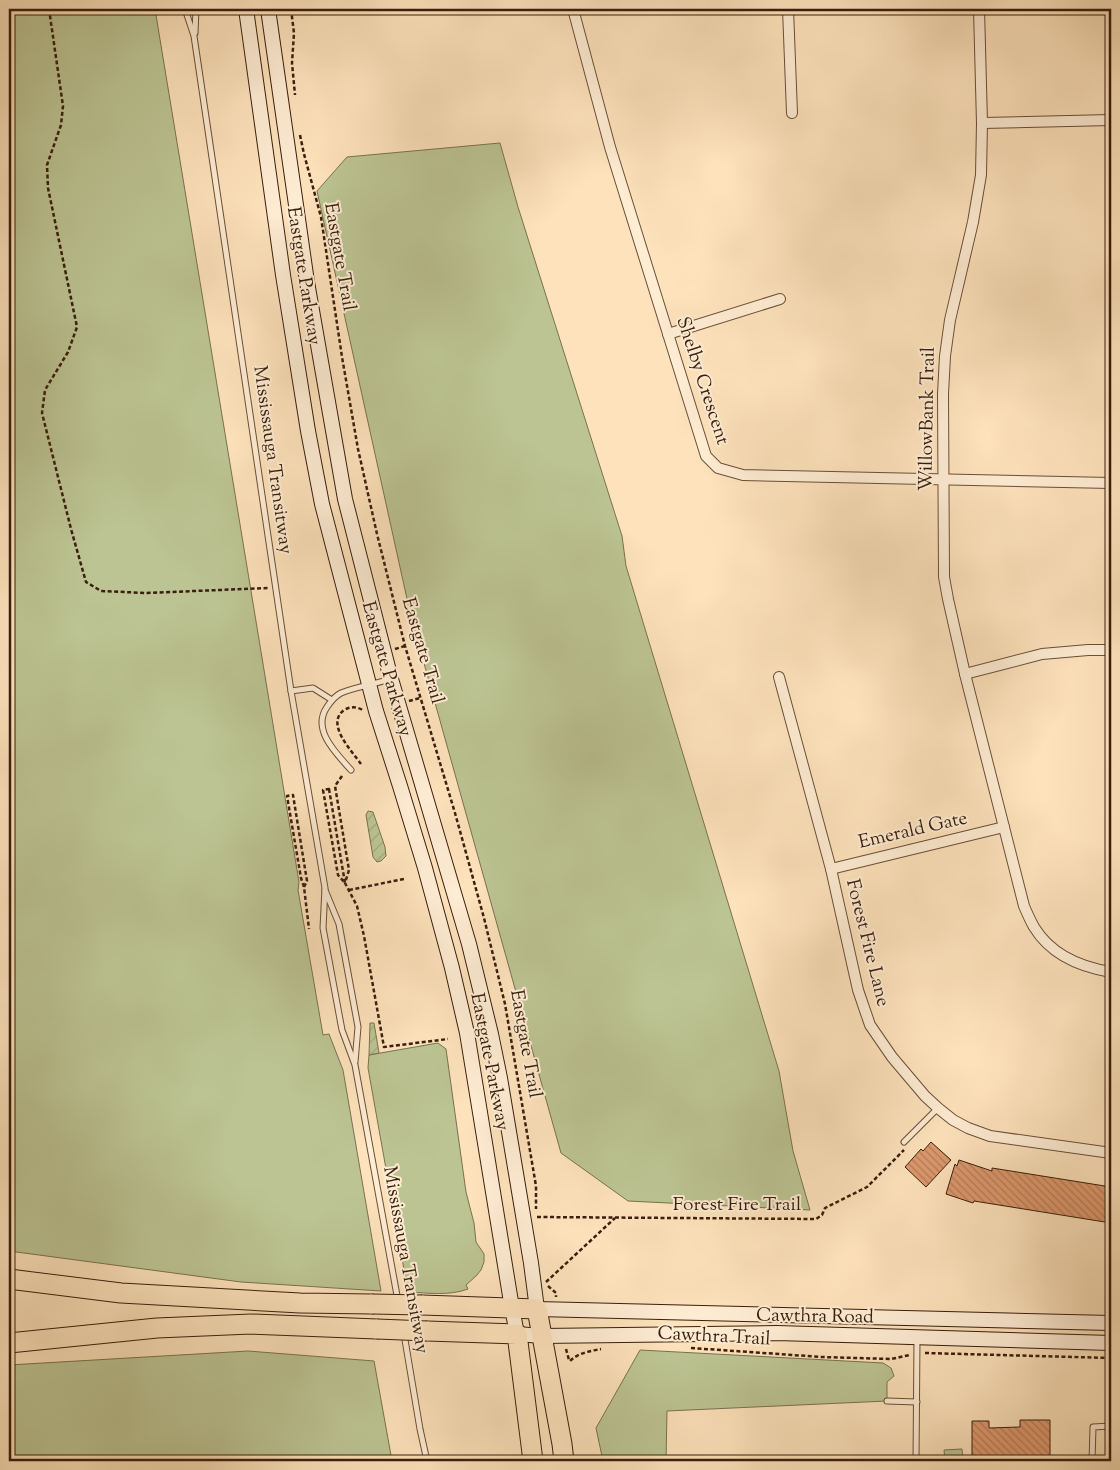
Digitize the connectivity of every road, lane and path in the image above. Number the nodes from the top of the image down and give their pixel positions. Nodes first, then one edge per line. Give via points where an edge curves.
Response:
1 (49, 9) edge
2 (185, 9) edge
3 (196, 9) edge
4 (246, 9) edge
5 (268, 9) edge
6 (291, 9) edge
7 (573, 9) edge
8 (788, 9) edge
9 (979, 9) edge
10 (194, 36) junction
11 (295, 100) dead end
12 (792, 113) dead end
13 (1111, 120) edge
14 (982, 123) junction
15 (299, 127) dead end
16 (780, 300) dead end
17 (668, 334) junction
18 (944, 480) junction
19 (1111, 483) edge
20 (275, 588) junction
21 (405, 646) junction
22 (393, 649) dead end
23 (1111, 650) edge
24 (965, 674) junction
25 (779, 677) dead end
26 (391, 679) junction
27 (369, 686) junction
28 (291, 691) junction
29 (420, 698) junction
30 (332, 700) junction
31 (408, 702) dead end
32 (367, 715) dead end
33 (361, 764) dead end
34 (352, 770) dead end
35 (342, 776) dead end
36 (1004, 828) junction
37 (831, 869) junction
38 (404, 879) dead end
39 (345, 883) junction
40 (304, 887) junction
41 (325, 888) junction
42 (349, 890) junction
43 (309, 929) dead end
44 (1111, 972) edge
45 (448, 1040) dead end
46 (355, 1065) junction
47 (938, 1108) junction
48 (907, 1143) joint
49 (1111, 1154) edge
50 (537, 1217) joint
51 (615, 1218) junction
52 (544, 1273) dead end
53 (9, 1279) edge
54 (545, 1283) junction
55 (556, 1293) dead end
56 (399, 1306) dead end
57 (512, 1308) junction
58 (537, 1309) junction
59 (1111, 1323) edge
60 (402, 1325) dead end
61 (517, 1334) junction
62 (542, 1336) junction
63 (917, 1338) junction
64 (9, 1343) edge
65 (1111, 1343) edge
66 (608, 1348) dead end
67 (684, 1348) dead end
68 (923, 1353) dead end
69 (1111, 1358) edge
70 (891, 1359) dead end
71 (569, 1360) dead end
72 (887, 1401) dead end
73 (917, 1402) junction
74 (1111, 1426) edge
75 (427, 1461) edge
76 (533, 1461) edge
77 (564, 1461) edge
78 (916, 1461) edge
79 (1092, 1461) edge

1 - 20 path via 63,106 61,125 47,165 48,188 77,327 68,352 45,390 42,413 86,582 101,591 137,593
2 - 10 lane, Mississauga Transitway
3 - 10 lane, Mississauga Transitway
4 - 27 main road, Eastgate Parkway via 308,431 322,504
5 - 26 main road, Eastgate Parkway via 307,282 344,490
6 - 11 path
7 - 17 street, Shelby Crescent via 610,147
8 - 12 street
9 - 14 street, WillowBank Trail
10 - 20 lane, Mississauga Transitway
13 - 14 street
14 - 18 street, WillowBank Trail via 981,175 945,356
15 - 21 path, Eastgate Trail via 321,217 358,449
16 - 17 street
17 - 18 street, Shelby Crescent via 706,456 718,468 743,475
18 - 19 street, Shelby Crescent
18 - 24 street, WillowBank Trail via 944,577
20 - 28 lane, Mississauga Transitway
21 - 22 path
21 - 29 path, Eastgate Trail
23 - 24 street via 1042,654
24 - 36 street, WillowBank Trail
25 - 37 street, Forest Fire Lane
26 - 27 lane
26 - 58 main road, Eastgate Parkway via 469,944 491,1034
27 - 30 lane
27 - 57 main road, Eastgate Parkway via 425,868 467,1033
28 - 30 lane via 312,688
28 - 41 lane, Mississauga Transitway
29 - 31 path
29 - 50 path, Eastgate Trail via 455,813 505,1004 536,1186
30 - 34 lane via 324,711 322,726 326,739
32 - 33 path via 357,707 349,708 338,718 337,726
35 - 39 path via 335,786 349,870
36 - 37 street, Emerald Gate
36 - 44 street via 1024,906 1045,942 1079,965
37 - 47 street, Forest Fire Lane via 858,990 870,1025 892,1057
38 - 42 path
39 - 39 path via 329,789 323,790 338,875
39 - 42 path
40 - 40 path via 287,796 293,795 308,881
40 - 43 path
41 - 46 lane, Mississauga Transitway via 323,928 342,1030
41 - 46 lane, Mississauga Transitway via 339,924 358,1027
42 - 45 path via 357,906 364,936 384,1048
46 - 56 lane, Mississauga Transitway
47 - 48 lane
47 - 49 street, Forest Fire Lane via 953,1120 990,1136
48 - 51 path, Forest Fire Trail via 867,1187 824,1208 816,1219
50 - 51 path, Forest Fire Trail
51 - 54 path
52 - 54 path
53 - 57 highway, bridge via 121,1293 300,1303
54 - 55 path
57 - 58 highway
57 - 61 main road, Eastgate Parkway
58 - 59 main road, Cawthra Road
58 - 62 highway
60 - 75 lane, Mississauga Transitway
61 - 62 main road, Cawthra Road
61 - 64 highway, bridge via 251,1324 157,1328
61 - 76 highway
62 - 63 main road, Cawthra Road via 776,1333
62 - 77 highway
63 - 65 main road, Cawthra Road
63 - 73 lane
66 - 71 path via 592,1350
67 - 70 path, Cawthra Trail
68 - 69 path
72 - 73 lane
73 - 78 lane
74 - 79 lane via 1093,1427

